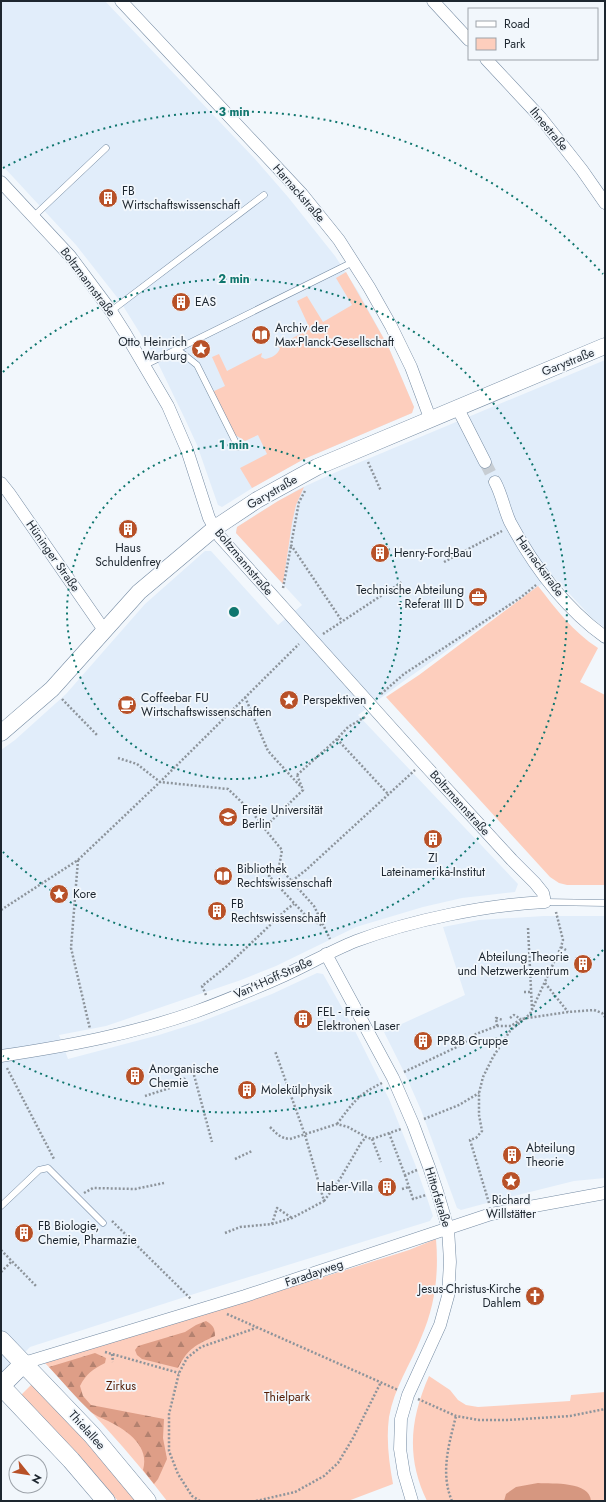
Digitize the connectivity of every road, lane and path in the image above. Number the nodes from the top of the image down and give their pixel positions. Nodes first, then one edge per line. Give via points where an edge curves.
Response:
1 (122, 1) edge
2 (433, 1) edge
3 (468, 39) edge
4 (487, 60) edge
5 (106, 148) dead end
6 (1, 182) edge
7 (264, 195) dead end
8 (605, 203) edge
9 (33, 217) junction
10 (353, 262) junction
11 (111, 311) junction
12 (605, 346) edge
13 (177, 349) junction
14 (145, 365) junction
15 (457, 407) junction
16 (430, 418) junction
17 (238, 447) dead end
18 (366, 458) dead end
19 (485, 462) tunnel mouth
20 (495, 482) tunnel mouth
21 (1, 483) edge
22 (306, 489) dead end
23 (381, 491) dead end
24 (214, 528) junction
25 (502, 531) dead end
26 (291, 545) junction
27 (444, 562) dead end
28 (402, 582) dead end
29 (538, 583) dead end
30 (283, 590) dead end
31 (342, 621) junction
32 (104, 630) junction
33 (322, 634) dead end
34 (605, 637) edge
35 (300, 643) dead end
36 (380, 694) dead end
37 (59, 696) dead end
38 (245, 697) junction
39 (366, 716) dead end
40 (1, 733) edge
41 (97, 735) dead end
42 (337, 739) junction
43 (118, 758) dead end
44 (415, 770) dead end
45 (297, 775) junction
46 (292, 776) junction
47 (160, 782) junction
48 (303, 790) junction
49 (388, 794) junction
50 (264, 828) junction
51 (78, 860) junction
52 (279, 867) junction
53 (292, 881) junction
54 (545, 902) junction
55 (605, 903) edge
56 (294, 904) junction
57 (1, 910) edge
58 (556, 912) dead end
59 (324, 926) junction
60 (528, 928) dead end
61 (332, 942) dead end
62 (562, 946) junction
63 (566, 950) dead end
64 (326, 954) junction
65 (545, 983) junction
66 (524, 992) dead end
67 (530, 992) junction
68 (206, 997) dead end
69 (532, 1009) junction
70 (568, 1012) junction
71 (605, 1017) edge
72 (510, 1018) dead end
73 (526, 1018) junction
74 (521, 1019) junction
75 (503, 1020) dead end
76 (497, 1026) junction
77 (91, 1030) dead end
78 (275, 1052) dead end
79 (3, 1060) edge
80 (401, 1073) dead end
81 (194, 1075) dead end
82 (185, 1078) dead end
83 (383, 1082) dead end
84 (479, 1093) junction
85 (144, 1096) dead end
86 (428, 1117) dead end
87 (337, 1124) junction
88 (270, 1127) dead end
89 (403, 1128) dead end
90 (389, 1134) junction
91 (305, 1135) junction
92 (366, 1137) junction
93 (372, 1138) junction
94 (212, 1142) dead end
95 (252, 1151) dead end
96 (235, 1159) dead end
97 (56, 1162) dead end
98 (381, 1162) dead end
99 (420, 1170) dead end
100 (405, 1175) junction
101 (164, 1183) dead end
102 (80, 1187) dead end
103 (409, 1187) junction
104 (402, 1189) dead end
105 (85, 1192) junction
106 (605, 1193) edge
107 (429, 1194) dead end
108 (90, 1198) dead end
109 (324, 1201) junction
110 (1, 1206) edge
111 (490, 1206) dead end
112 (292, 1218) junction
113 (112, 1220) dead end
114 (103, 1223) dead end
115 (272, 1224) junction
116 (448, 1228) junction
117 (225, 1233) dead end
118 (1, 1250) edge
119 (12, 1261) junction
120 (1, 1272) edge
121 (38, 1287) dead end
122 (193, 1300) dead end
123 (221, 1312) dead end
124 (256, 1328) junction
125 (1, 1340) edge
126 (98, 1350) dead end
127 (112, 1354) junction
128 (24, 1362) junction
129 (113, 1362) dead end
130 (179, 1373) junction
131 (381, 1382) junction
132 (1, 1386) edge
133 (399, 1391) dead end
134 (416, 1398) dead end
135 (605, 1409) edge
136 (456, 1416) junction
137 (106, 1501) edge
138 (148, 1501) edge
139 (200, 1501) edge
140 (256, 1501) edge
141 (412, 1501) edge
142 (452, 1501) edge

1 - 10 street, Harnackstraße via 302,194
2 - 3 street
4 - 8 street, Ihnestraße via 541,118
5 - 9 lane
6 - 9 street, Boltzmannstraße
7 - 11 lane
9 - 11 street, Boltzmannstraße via 70,256
10 - 13 lane
10 - 16 street, Harnackstraße via 391,326
11 - 14 street, Boltzmannstraße
12 - 15 street, Garystraße
13 - 14 lane
13 - 17 lane via 197,364
14 - 24 street, Boltzmannstraße via 168,406 187,450
15 - 16 street, Garystraße
15 - 19 street
16 - 24 street, Garystraße via 317,467 257,500
18 - 23 path
20 - 34 street, Harnackstraße via 509,520 546,578 590,627
21 - 32 street, Hüninger Straße
22 - 26 path via 299,502
24 - 32 street, Garystraße via 139,592
24 - 54 street, Boltzmannstraße via 313,641 535,883 543,893
25 - 27 path
26 - 30 path
26 - 31 path
28 - 31 path
29 - 36 path via 520,598 404,674
31 - 33 path
32 - 40 street, Garystraße via 52,688
35 - 38 path
37 - 41 path
38 - 46 path via 268,751
38 - 47 path
39 - 42 path via 348,727
42 - 45 path
42 - 49 path
43 - 47 path via 137,764
44 - 49 path
45 - 46 path
45 - 48 path
46 - 48 path
47 - 50 path via 228,789 252,812
47 - 51 path
48 - 50 path
49 - 53 path
50 - 52 path via 282,850
51 - 57 path
51 - 77 path via 71,948
52 - 53 path
52 - 56 path via 269,876
53 - 59 path via 314,906
54 - 55 lane
54 - 64 street, Van't-Hoff-Straße via 434,918 357,941
56 - 59 path via 308,918
56 - 68 path via 202,986
58 - 62 path via 563,940
59 - 61 path
60 - 67 path
62 - 63 path
62 - 65 path
64 - 79 street, Van't-Hoff-Straße via 285,975 164,1022
64 - 116 street, Hittorfstraße via 393,1078 438,1191
65 - 69 path
65 - 70 path
66 - 67 path
67 - 69 path
69 - 73 path
70 - 71 path via 594,1010
70 - 73 path
72 - 74 path via 514,1015
73 - 74 path
73 - 84 path via 510,1031 493,1057 483,1077
74 - 76 path via 511,1026
75 - 76 path via 496,1018
76 - 80 path via 476,1034 455,1048
78 - 91 path
79 - 97 path via 51,1157
81 - 94 path
82 - 85 path via 179,1085
83 - 87 path via 362,1094
84 - 86 path via 459,1105
84 - 111 path via 482,1131 470,1140
87 - 91 path
87 - 92 path
88 - 91 path via 283,1138
89 - 90 path
90 - 93 path
90 - 100 path
91 - 109 path
92 - 93 path
92 - 109 path
93 - 98 path
95 - 96 path
99 - 100 path
100 - 103 path
101 - 105 path via 135,1189 92,1188
102 - 105 path
103 - 104 path
103 - 107 path via 413,1199
105 - 108 path
106 - 116 street, Faradayweg via 491,1214
109 - 112 path
110 - 114 lane via 38,1170 48,1168
112 - 115 path
112 - 115 path via 277,1208
113 - 122 path
115 - 117 path via 240,1227
116 - 128 street, Faradayweg via 245,1296
116 - 141 street, Hittorfstraße via 448,1296 440,1325 408,1395 401,1420 400,1449
118 - 119 path
119 - 120 path
119 - 121 path
123 - 124 path
124 - 130 path via 201,1347 187,1358
124 - 131 path
125 - 128 main road, Thielallee
126 - 127 path
127 - 129 path
127 - 130 path
128 - 132 main road
128 - 138 main road, Thielallee via 92,1435
130 - 139 path via 168,1414 170,1451 178,1474 192,1496
131 - 133 path
131 - 140 path via 338,1463 324,1476 295,1492
132 - 137 main road
134 - 136 path
135 - 136 path via 570,1416 508,1420 479,1420
136 - 142 path via 448,1445 445,1475

